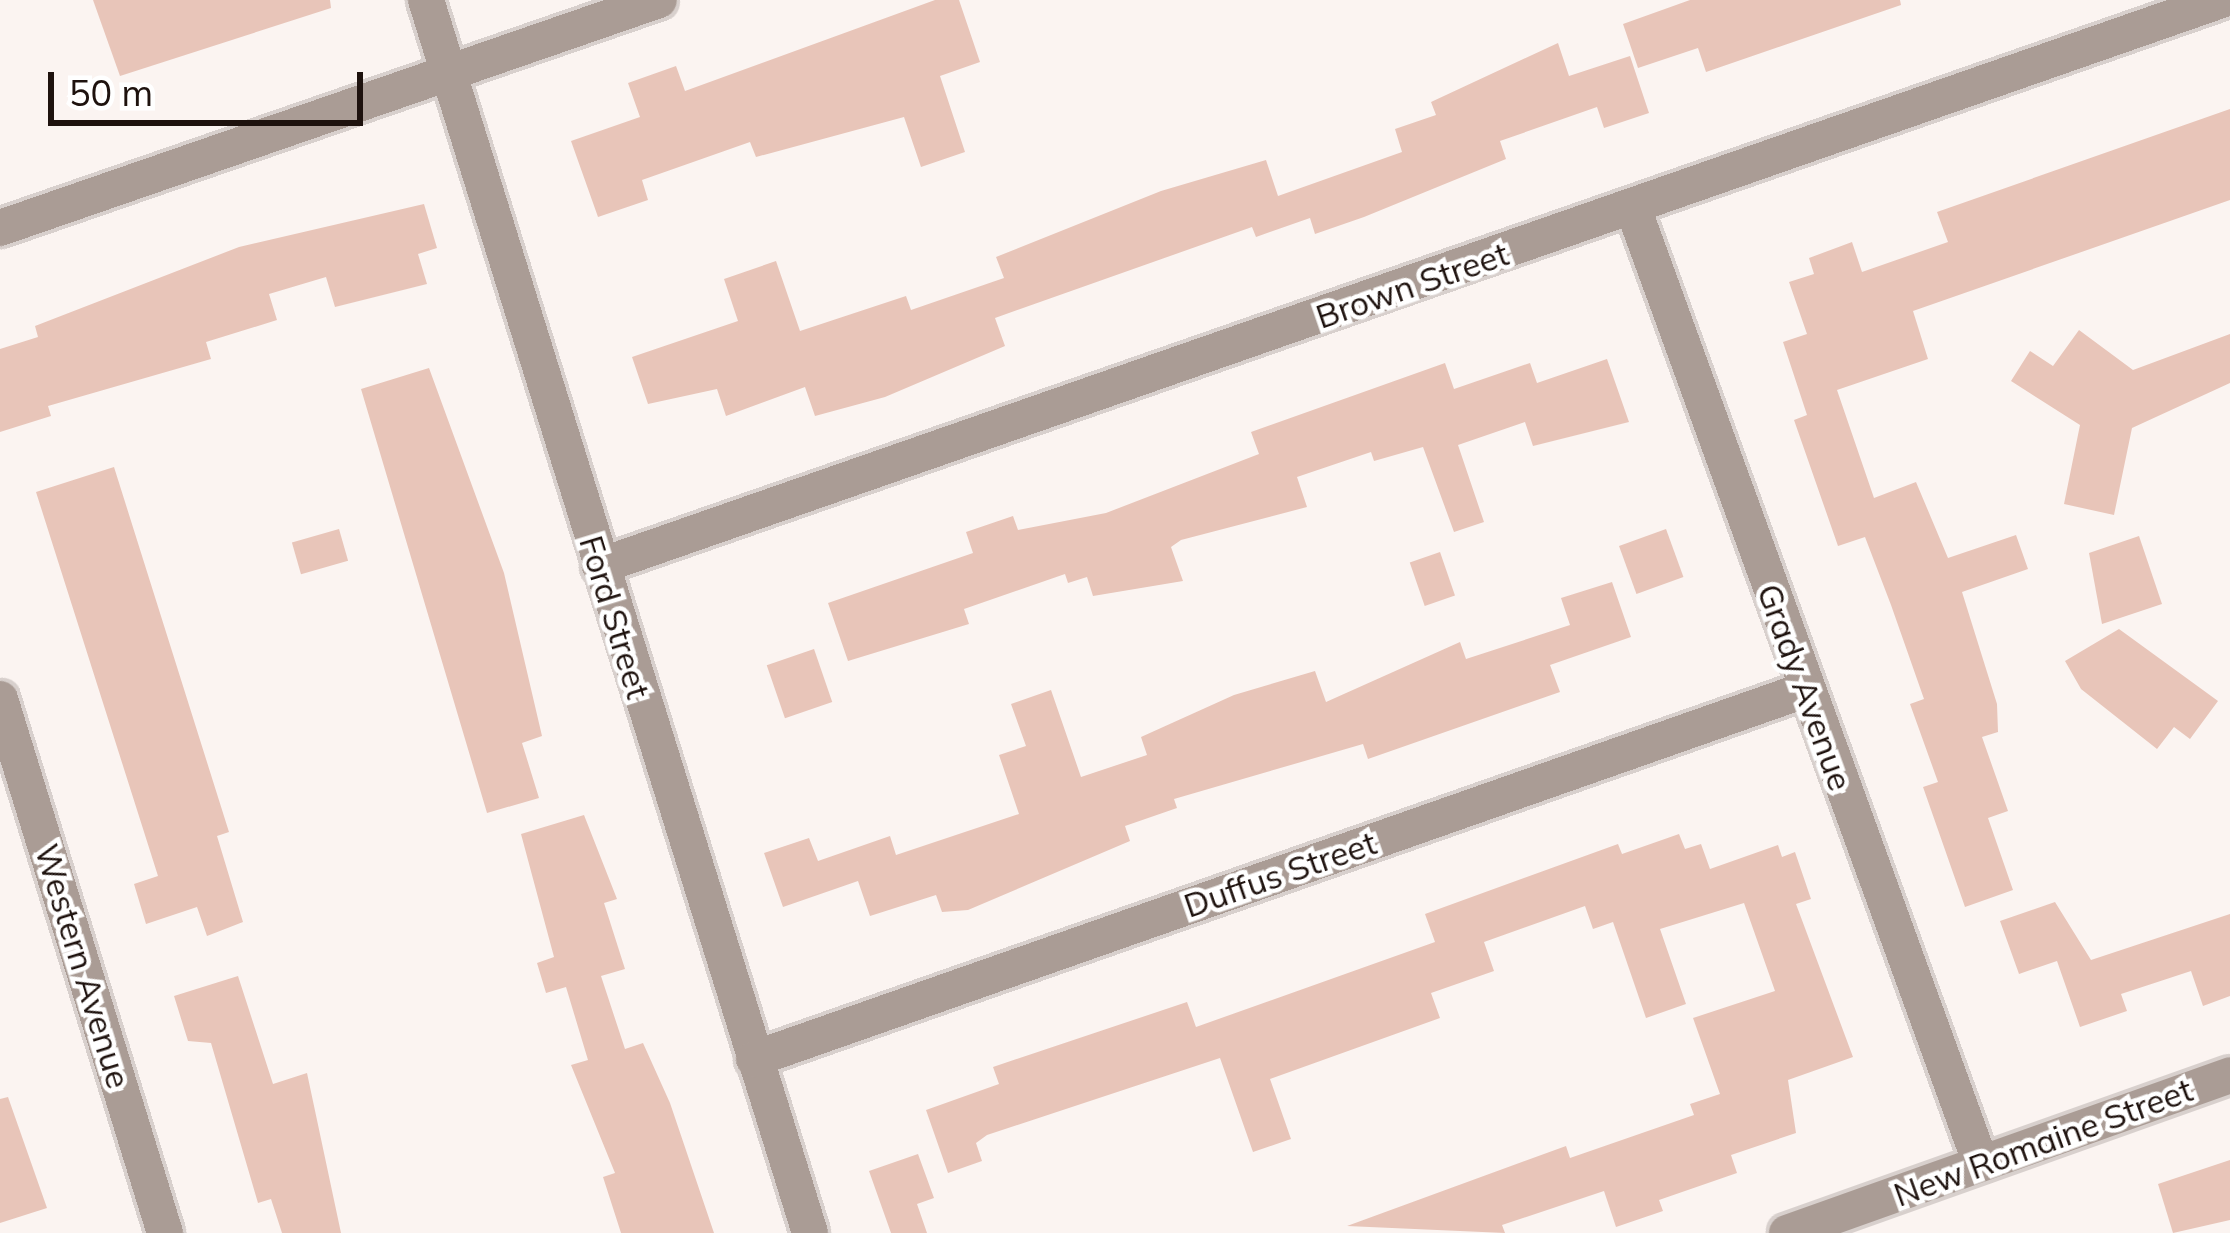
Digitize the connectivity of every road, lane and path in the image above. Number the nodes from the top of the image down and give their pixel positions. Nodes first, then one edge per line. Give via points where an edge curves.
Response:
1 (426, 0) edge
2 (659, 0) edge
3 (2222, 0) edge
4 (450, 76) junction
5 (1633, 208) junction
6 (0, 228) edge
7 (600, 566) junction
8 (1805, 690) junction
9 (0, 699) edge
10 (754, 1059) junction
11 (2230, 1075) edge
12 (1981, 1164) junction
13 (165, 1233) edge
14 (810, 1233) edge
15 (1787, 1233) edge

1 - 4 street, Ford Street
2 - 4 street
3 - 5 street, Brown Street
4 - 6 street
4 - 7 street, Ford Street
5 - 7 street, Brown Street
5 - 8 street, Grady Avenue
7 - 10 street, Ford Street
8 - 10 street, Duffus Street
8 - 12 street, Grady Avenue
9 - 13 street, Western Avenue
10 - 14 street, Ford Street
11 - 12 street, New Romaine Street
12 - 15 street, New Romaine Street

